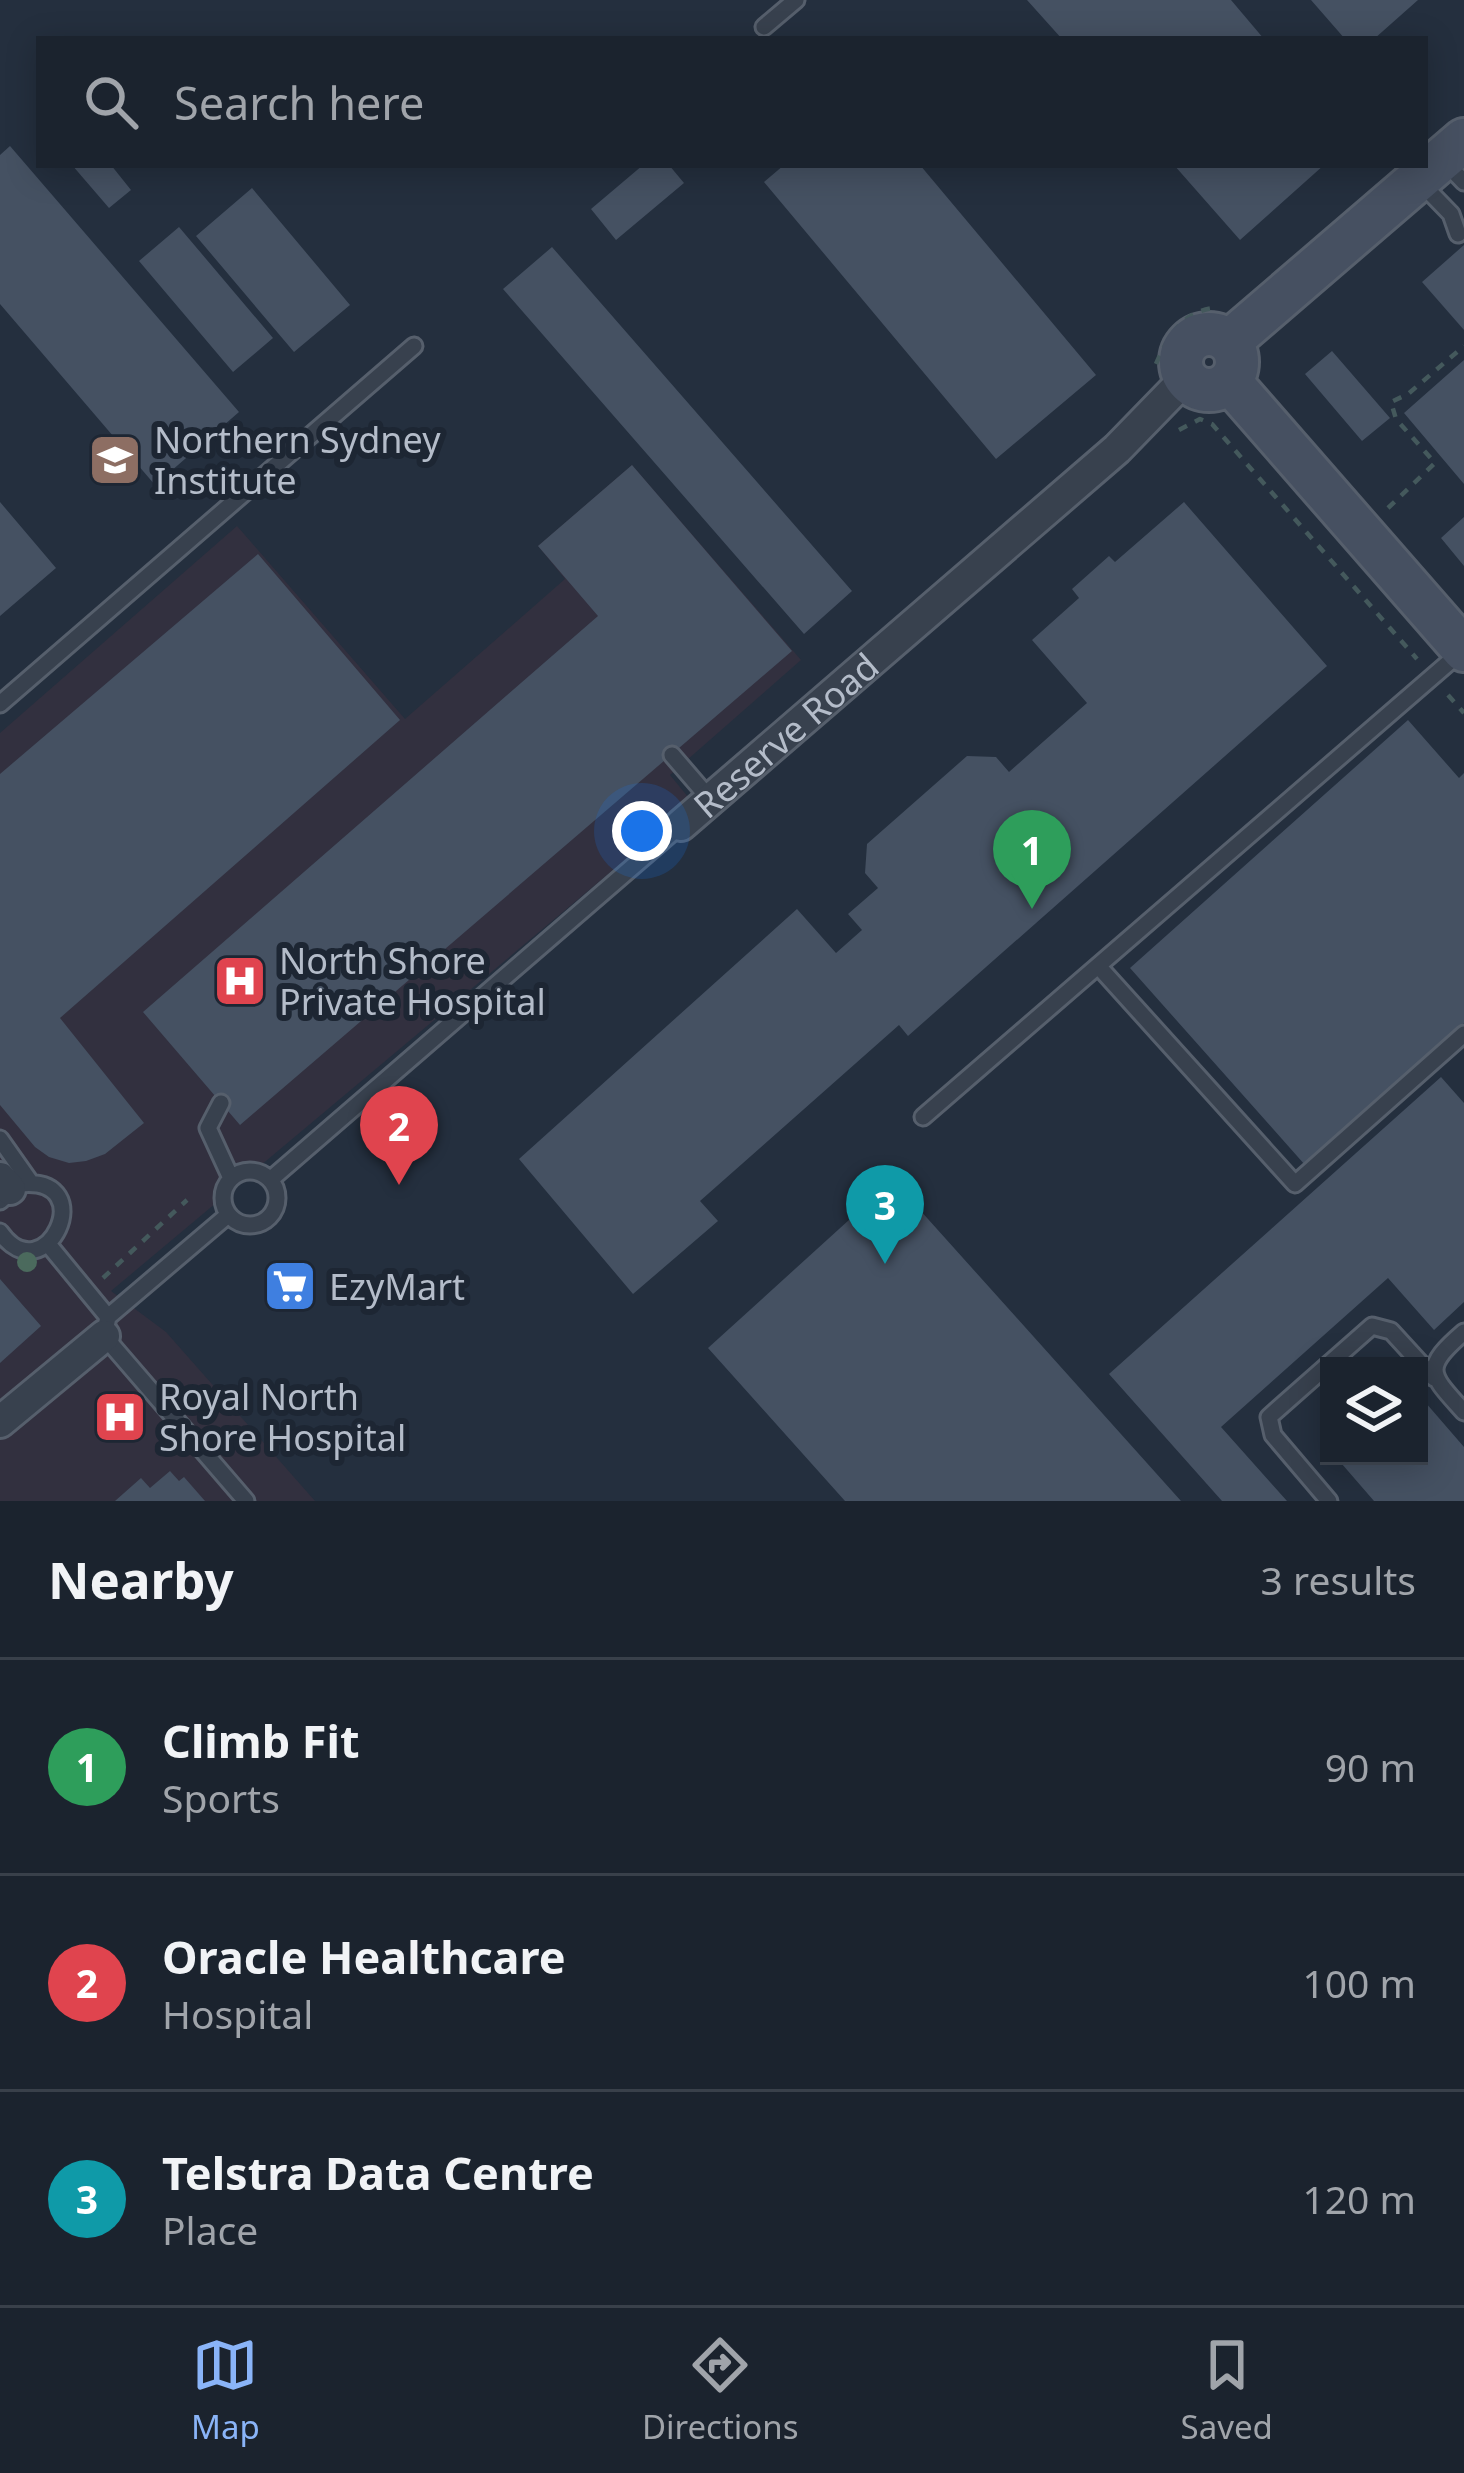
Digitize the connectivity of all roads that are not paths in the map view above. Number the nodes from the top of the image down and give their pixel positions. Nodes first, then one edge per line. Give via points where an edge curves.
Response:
1 (796, 0) edge
2 (764, 27) dead end
3 (1447, 165) edge
4 (1458, 234) dead end
5 (414, 346) dead end
6 (1229, 362) junction
7 (1186, 379) joint
8 (1454, 659) edge
9 (0, 704) edge
10 (672, 755) dead end
11 (709, 798) junction
12 (681, 825) joint
13 (1100, 968) junction
14 (1464, 1034) edge
15 (221, 1103) dead end
16 (923, 1117) dead end
17 (0, 1139) edge
18 (231, 1178) junction
19 (270, 1180) junction
20 (7, 1191) edge
21 (228, 1215) junction
22 (0, 1232) edge
23 (48, 1244) junction
24 (106, 1326) junction
25 (1464, 1332) edge
26 (1434, 1378) junction
27 (1464, 1412) edge
28 (0, 1422) edge
29 (246, 1501) edge
30 (1329, 1501) edge

1 - 2 lane
3 - 4 lane
3 - 6 street
5 - 9 lane
6 - 7 street via 1213,334 1187,343 1180,361
6 - 8 street
7 - 11 street, Reserve Road via 1117,448
8 - 13 lane
10 - 11 lane
11 - 12 street, Reserve Road
12 - 19 lane, Reserve Road
13 - 14 lane via 1295,1184
13 - 16 lane
15 - 18 lane via 208,1128
17 - 20 lane
18 - 19 lane via 251,1170
18 - 21 lane via 223,1200
19 - 21 lane via 277,1204 268,1219 251,1225
20 - 23 lane via 50,1190 62,1207 61,1228
21 - 24 lane
22 - 23 lane via 15,1247
23 - 24 lane
24 - 28 street
24 - 29 lane
25 - 26 lane via 1437,1355
26 - 27 lane
26 - 30 lane via 1391,1331 1372,1326 1269,1417 1273,1435

